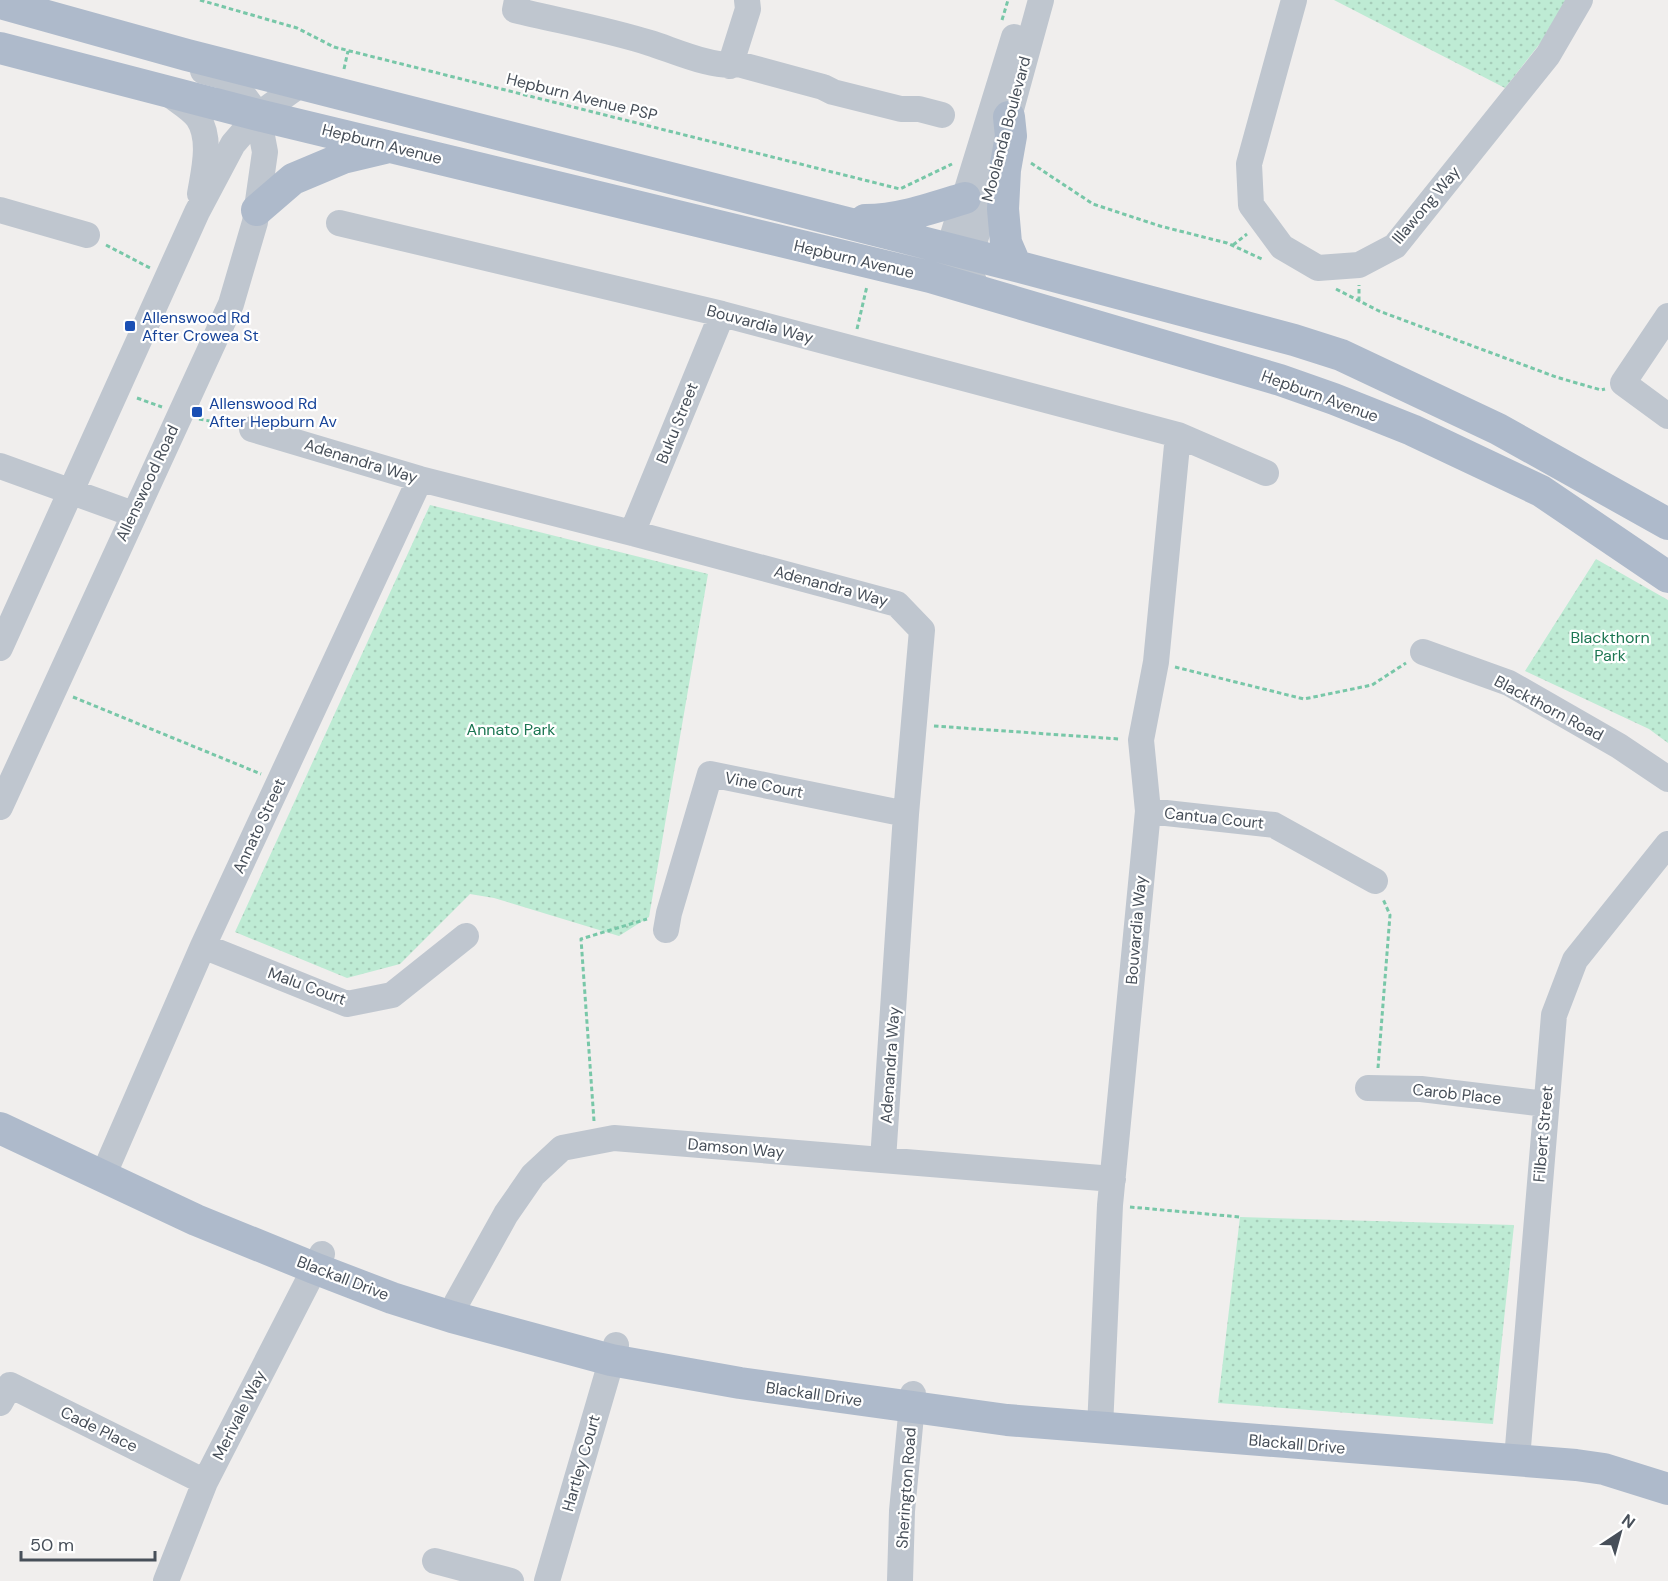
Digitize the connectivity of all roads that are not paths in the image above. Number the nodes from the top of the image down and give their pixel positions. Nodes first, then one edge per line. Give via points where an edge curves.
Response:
1 (517, 0) edge
2 (747, 0) edge
3 (1024, 0) edge
4 (1041, 0) edge
5 (1294, 0) edge
6 (1580, 0) edge
7 (0, 3) edge
8 (48, 16) junction
9 (0, 48) edge
10 (730, 66) junction
11 (301, 84) junction
12 (165, 92) junction
13 (258, 115) junction
14 (942, 115) dead end
15 (1009, 117) junction
16 (392, 147) junction
17 (965, 198) junction
18 (0, 210) edge
19 (257, 210) junction
20 (197, 212) junction
21 (834, 219) junction
22 (339, 223) dead end
23 (87, 235) road end
24 (963, 252) junction
25 (1016, 266) junction
26 (930, 277) junction
27 (977, 289) junction
28 (722, 314) junction
29 (1668, 316) edge
30 (1668, 416) edge
31 (252, 429) dead end
32 (1178, 435) junction
33 (0, 466) edge
34 (1266, 473) dead end
35 (420, 479) junction
36 (73, 491) junction
37 (133, 514) junction
38 (1668, 524) edge
39 (632, 532) junction
40 (1668, 577) edge
41 (0, 648) edge
42 (1423, 652) road end
43 (1668, 779) edge
44 (0, 807) edge
45 (1148, 811) junction
46 (906, 814) junction
47 (1668, 844) edge
48 (1375, 880) road end
49 (668, 921) road end
50 (466, 936) dead end
51 (204, 946) junction
52 (1372, 1088) road end
53 (1545, 1104) junction
54 (0, 1111) edge
55 (0, 1128) edge
56 (883, 1160) junction
57 (106, 1169) junction
58 (1113, 1179) junction
59 (318, 1261) junction
60 (455, 1309) junction
61 (613, 1353) junction
62 (920, 1402) junction
63 (0, 1403) edge
64 (1100, 1422) junction
65 (1517, 1452) junction
66 (1668, 1472) edge
67 (206, 1482) junction
68 (1668, 1489) edge
69 (435, 1561) dead end
70 (166, 1581) edge
71 (511, 1581) edge
72 (547, 1581) edge
73 (900, 1581) edge
74 (916, 1581) edge

1 - 10 street via 515,10
2 - 10 street via 748,9
3 - 17 street, Moolanda Boulevard
4 - 15 street, Moolanda Boulevard
5 - 6 street, Illawong Way via 1249,164 1251,205 1282,247 1318,268 1359,265 1395,246 1548,55
7 - 8 main road, Hepburn Avenue
8 - 11 main road, Hepburn Avenue
8 - 13 street, Allenswood Road via 96,42 222,76 236,85
9 - 12 main road, Hepburn Avenue
10 - 14 street via 738,64 901,109
11 - 13 street
11 - 21 main road, Hepburn Avenue
12 - 13 main road, Hepburn Avenue
12 - 20 street via 197,117 206,139
13 - 16 main road, Hepburn Avenue
13 - 19 street, Allenswood Road via 265,152
13 - 20 street via 234,144
15 - 24 street, Moolanda Boulevard via 974,244
15 - 25 main road via 1011,136 1003,209 1006,243
16 - 19 main road via 343,158 292,179
16 - 26 main road, Hepburn Avenue
17 - 21 main road via 881,220
17 - 24 street, Moolanda Boulevard via 953,235
18 - 23 street
19 - 37 street, Allenswood Road via 231,304
20 - 36 street
21 - 24 main road, Hepburn Avenue
22 - 28 street, Bouvardia Way
24 - 25 main road, Hepburn Avenue
24 - 26 street, Moolanda Boulevard
24 - 27 street, Moolanda Boulevard
25 - 38 main road, Hepburn Avenue via 1341,355 1498,429
26 - 27 main road, Hepburn Avenue
27 - 40 main road, Hepburn Avenue via 1280,380 1392,422 1541,491
28 - 32 street, Bouvardia Way
28 - 39 street, Buku Street
29 - 30 street via 1623,383
31 - 35 street, Adenandra Way
32 - 34 street, Bouvardia Way
32 - 45 street, Bouvardia Way via 1156,662 1140,740
33 - 36 street
35 - 39 street, Adenandra Way
35 - 51 street, Annato Street
36 - 37 street
36 - 41 street
37 - 44 street, Allenswood Road
39 - 46 street, Adenandra Way via 897,604 922,630
42 - 43 street, Blackthorn Road via 1509,683
45 - 48 street, Cantua Court via 1274,825
45 - 58 street, Bouvardia Way
46 - 49 street, Vine Court via 710,774
46 - 56 street, Adenandra Way
47 - 53 street, Filbert Street via 1575,960 1554,1015
50 - 51 street, Malu Court via 392,995 347,1004
51 - 57 street, Annato Street
52 - 53 street, Carob Place via 1421,1089
53 - 65 street, Filbert Street
54 - 57 main road, Blackall Drive
55 - 57 main road, Blackall Drive
56 - 58 street, Damson Way
56 - 60 street, Damson Way via 614,1138 562,1148 533,1175 506,1214
57 - 59 main road, Blackall Drive via 238,1221
58 - 64 street, Bouvardia Way
59 - 60 main road, Blackall Drive via 385,1278
59 - 67 street, Merivale Way
60 - 61 main road, Blackall Drive via 542,1327
61 - 62 main road, Blackall Drive
61 - 72 street, Hartley Court
62 - 64 main road, Blackall Drive via 1012,1408
62 - 73 street, Sherington Road via 902,1510
62 - 74 street, Sherington Road
63 - 67 street, Cade Place via 10,1385
64 - 65 main road, Blackall Drive
65 - 66 main road, Blackall Drive via 1594,1453
65 - 68 main road, Blackall Drive via 1604,1469
67 - 70 street, Merivale Way
69 - 71 street

